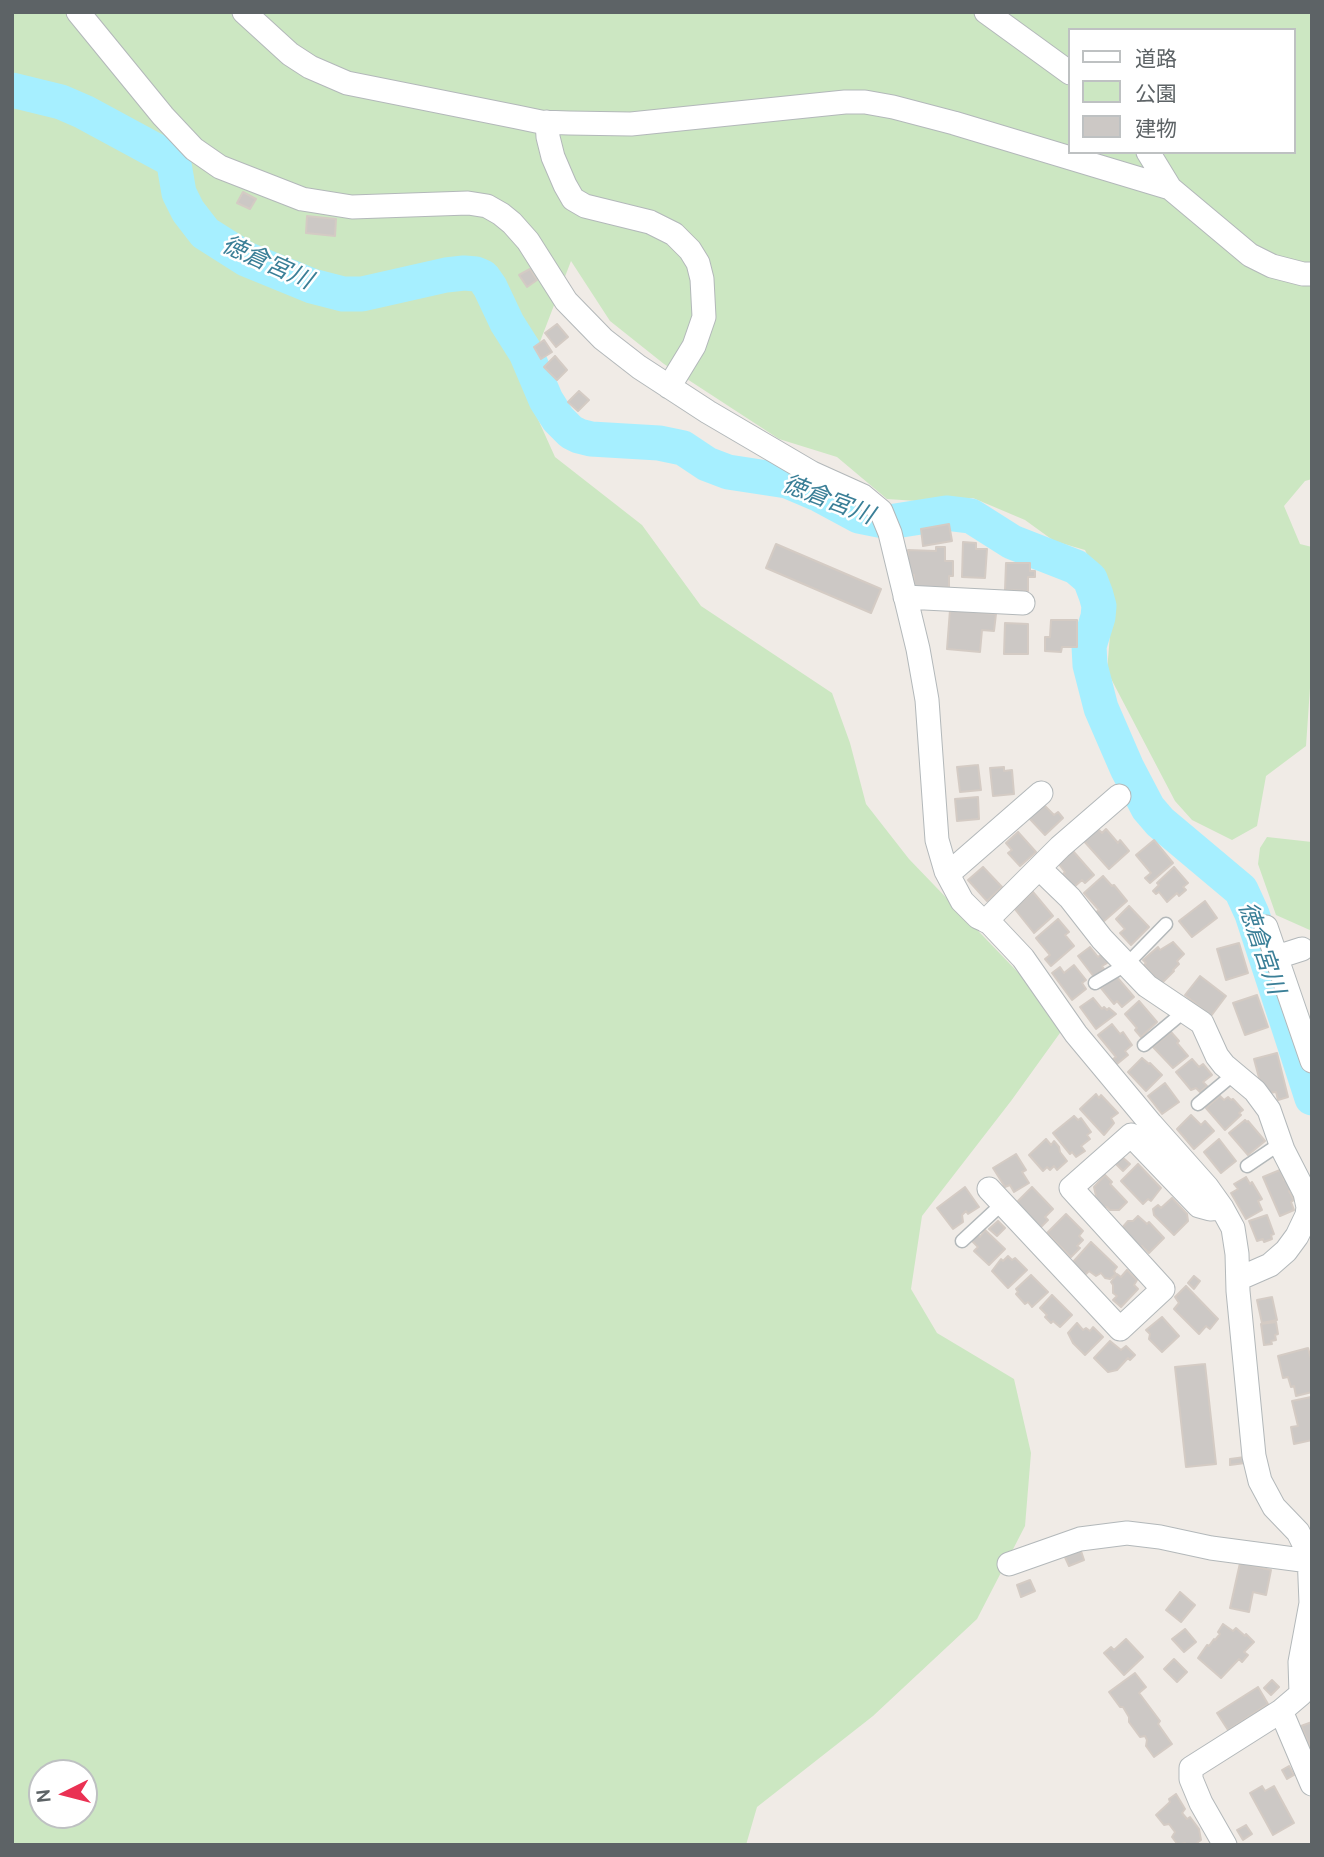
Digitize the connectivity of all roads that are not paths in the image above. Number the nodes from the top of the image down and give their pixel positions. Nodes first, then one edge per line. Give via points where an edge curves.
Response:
1 (78, 12) edge
2 (244, 12) edge
3 (986, 12) edge
4 (1068, 72) edge
5 (547, 122) junction
6 (1149, 154) edge
7 (1170, 188) junction
8 (1312, 274) edge
9 (669, 387) junction
10 (905, 597) junction
11 (1023, 603) dead end
12 (1041, 793) dead end
13 (1119, 796) dead end
14 (1040, 869) junction
15 (948, 874) junction
16 (986, 921) junction
17 (1166, 924) dead end
18 (1266, 927) dead end
19 (1302, 949) dead end
20 (1277, 957) junction
21 (1127, 964) junction
22 (1095, 983) dead end
23 (1186, 1010) junction
24 (1144, 1045) dead end
25 (1312, 1061) edge
26 (1234, 1074) junction
27 (1198, 1104) dead end
28 (1281, 1143) junction
29 (1247, 1166) dead end
30 (996, 1196) joint
31 (1222, 1208) junction
32 (962, 1241) dead end
33 (1238, 1279) junction
34 (1310, 1561) junction
35 (1009, 1564) dead end
36 (1306, 1690) edge
37 (1281, 1711) junction
38 (1312, 1784) edge
39 (1225, 1845) edge

1 - 9 street via 171,124 194,149 220,167 302,199 352,207 468,203 501,214 528,241 566,301 603,340
2 - 5 street via 290,54 347,83
3 - 4 street
5 - 7 street via 631,124 866,102 954,123
5 - 9 street via 553,157 573,199 674,234 698,263 704,317 694,346
6 - 7 street
7 - 8 street via 1250,255 1272,266
9 - 10 street via 800,466 863,496 881,511
10 - 11 street
10 - 15 street via 927,700 937,840
12 - 15 street
13 - 14 street
14 - 16 street
14 - 21 street
15 - 16 street via 962,901
16 - 31 street via 1023,958 1076,1034
17 - 21 lane
18 - 20 street
19 - 20 street
20 - 25 street
21 - 22 lane
21 - 23 street via 1151,989
23 - 24 lane
23 - 26 street via 1202,1023 1217,1056
26 - 27 lane
26 - 28 street via 1269,1110
28 - 29 lane
28 - 33 street via 1305,1193 1307,1215 1286,1251 1270,1265
30 - 31 street via 1120,1329 1163,1289 1071,1188 1131,1135 1199,1206
30 - 32 lane
31 - 33 street via 1233,1228
33 - 34 street via 1260,1480 1274,1507 1298,1532
34 - 35 street via 1127,1532 1067,1542
34 - 36 street via 1311,1603 1300,1662
36 - 37 street
37 - 38 street
37 - 39 street via 1191,1768 1201,1802

